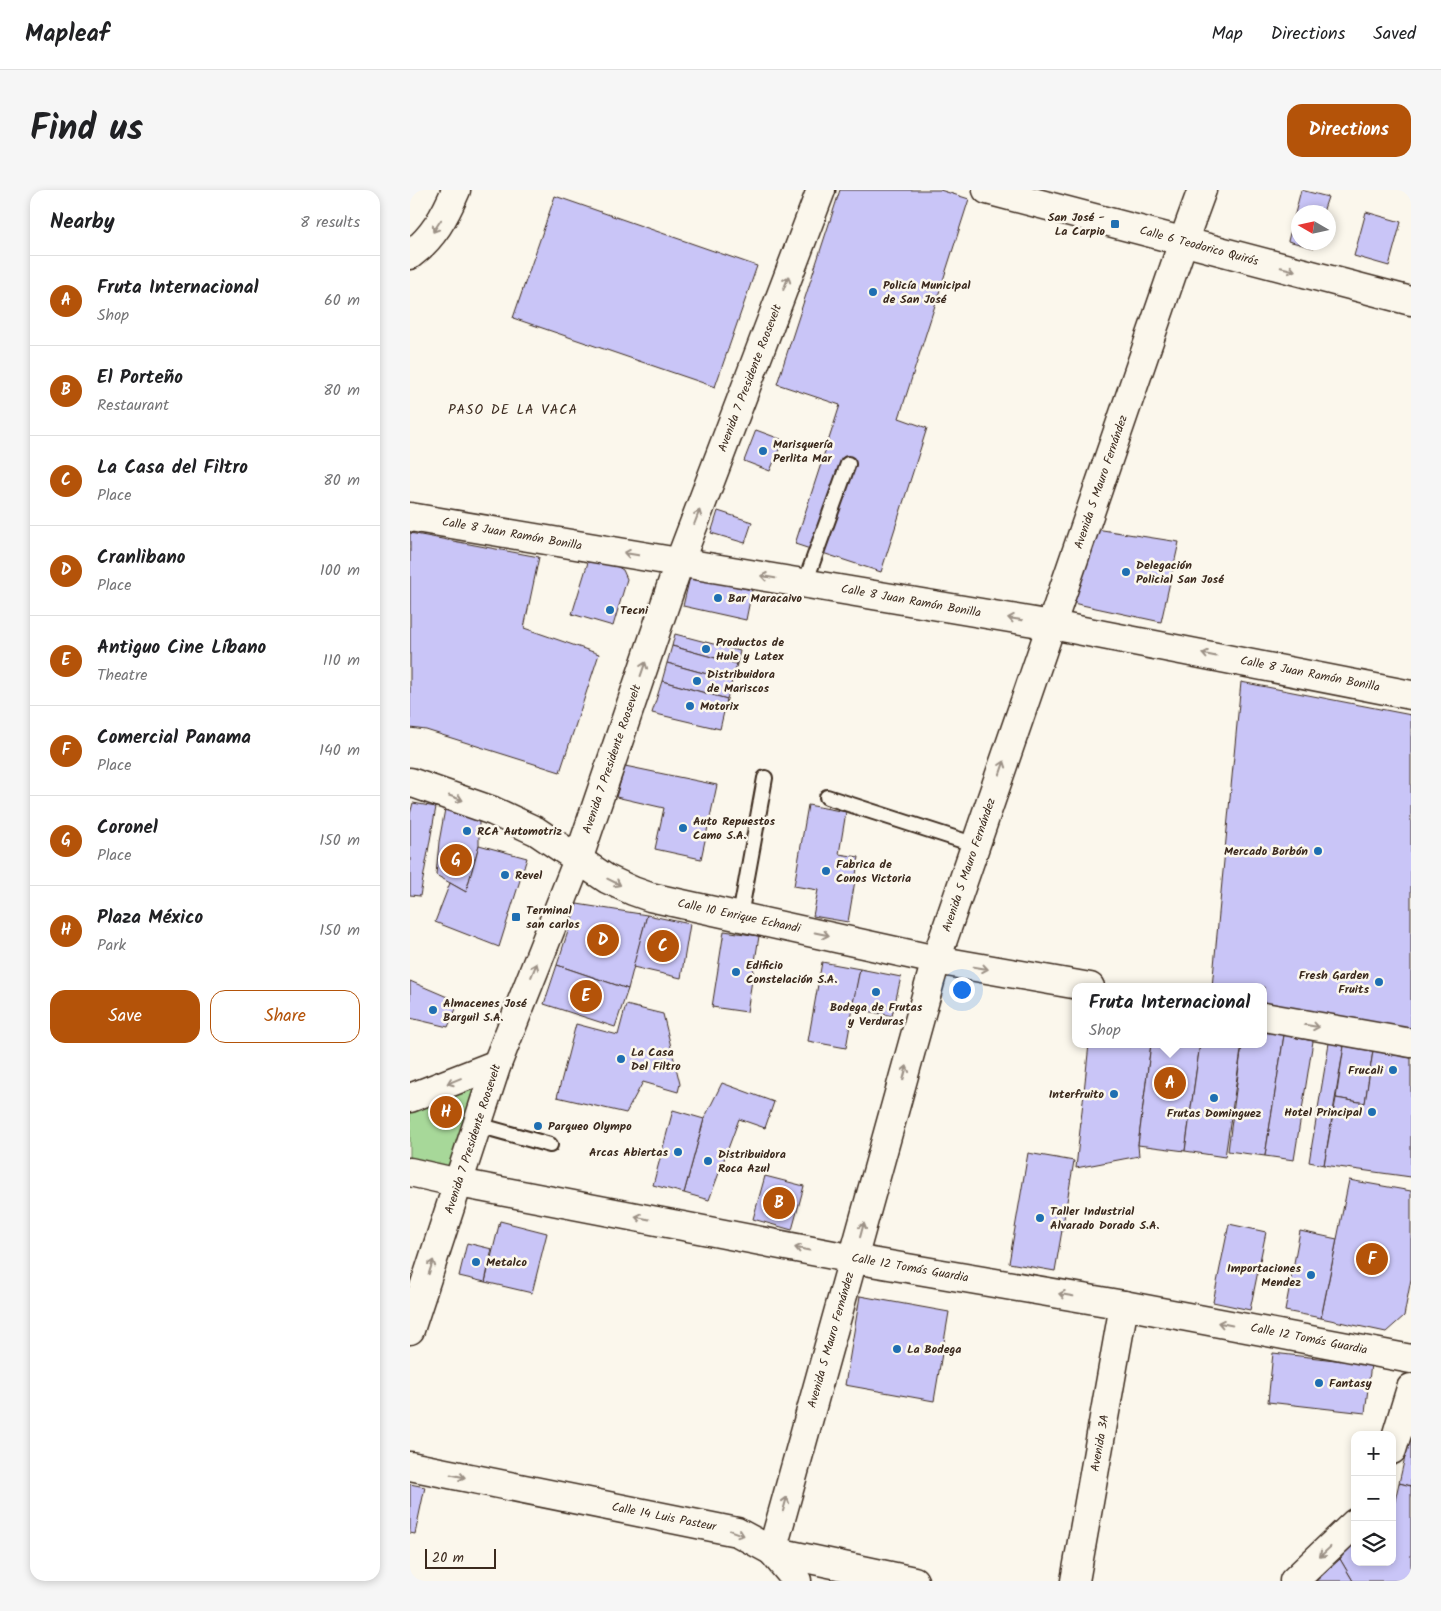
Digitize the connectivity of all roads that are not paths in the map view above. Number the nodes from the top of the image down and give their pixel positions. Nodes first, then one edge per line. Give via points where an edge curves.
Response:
1 (456, 190) edge
2 (821, 190) edge
3 (987, 190) edge
4 (1202, 190) edge
5 (1183, 242) junction
6 (410, 255) edge
7 (1411, 300) edge
8 (848, 464) dead end
9 (410, 517) edge
10 (679, 563) junction
11 (805, 583) junction
12 (1052, 625) junction
13 (1411, 695) edge
14 (764, 778) dead end
15 (410, 782) edge
16 (827, 797) dead end
17 (976, 845) junction
18 (578, 860) junction
19 (740, 916) junction
20 (936, 960) junction
21 (1072, 984) edge
22 (1267, 1018) edge
23 (1411, 1043) edge
24 (497, 1064) junction
25 (410, 1098) edge
26 (478, 1125) junction
27 (550, 1145) dead end
28 (410, 1172) edge
29 (459, 1184) junction
30 (854, 1259) junction
31 (1124, 1305) junction
32 (410, 1330) edge
33 (1411, 1358) edge
34 (1411, 1388) edge
35 (1396, 1437) edge
36 (410, 1466) edge
37 (1351, 1527) edge
38 (772, 1551) junction
39 (873, 1577) edge
40 (797, 1581) edge
41 (914, 1581) edge
42 (1075, 1581) edge
43 (1294, 1581) edge

1 -> 6 street via 437,227 424,245
10 -> 2 street, Avenida 7 Presidente Roosevelt
3 - 5 street, Calle 6 Teodorico Quirós
4 - 5 street, Avenida 5 Mauro Fernández
5 -> 7 street, Calle 6 Teodorico Quirós
5 - 12 street, Avenida 5 Mauro Fernández
8 - 11 lane
10 -> 9 street, Calle 8 Juan Ramón Bonilla
11 -> 10 street, Calle 8 Juan Ramón Bonilla
18 -> 10 street, Avenida 7 Presidente Roosevelt
12 -> 11 street, Calle 8 Juan Ramón Bonilla
13 -> 12 street, Calle 8 Juan Ramón Bonilla
17 -> 12 street, Avenida 5 Mauro Fernández
14 - 19 lane
15 -> 18 street, Calle 10 Enrique Echandi via 536,830
16 - 17 lane
17 - 20 street, Avenida 5 Mauro Fernández
18 -> 19 street, Calle 10 Enrique Echandi via 633,891
24 -> 18 street, Avenida 7 Presidente Roosevelt
19 -> 20 street, Calle 10 Enrique Echandi
20 -> 21 street, Calle 10 Enrique Echandi
30 -> 20 street, Avenida 5 Mauro Fernández
22 -> 23 street
24 -> 25 street
24 - 26 street, Avenida 7 Presidente Roosevelt
26 - 27 lane
26 - 29 street, Avenida 7 Presidente Roosevelt
28 - 29 street, Calle 12 Tomás Guardia
30 -> 29 street, Calle 12 Tomás Guardia
32 -> 29 street, Avenida 7 Presidente Roosevelt
31 -> 30 street, Calle 12 Tomás Guardia
38 -> 30 street, Avenida 5 Mauro Fernández
33 -> 31 street, Calle 12 Tomás Guardia
31 - 42 street, Avenida 3A
34 - 35 street
36 -> 38 street, Calle 14 Luis Pasteur via 737,1532
37 -> 43 street
38 - 39 street, Calle 14 Luis Pasteur
38 - 40 street
39 - 41 street, Calle 14 Luis Pasteur

